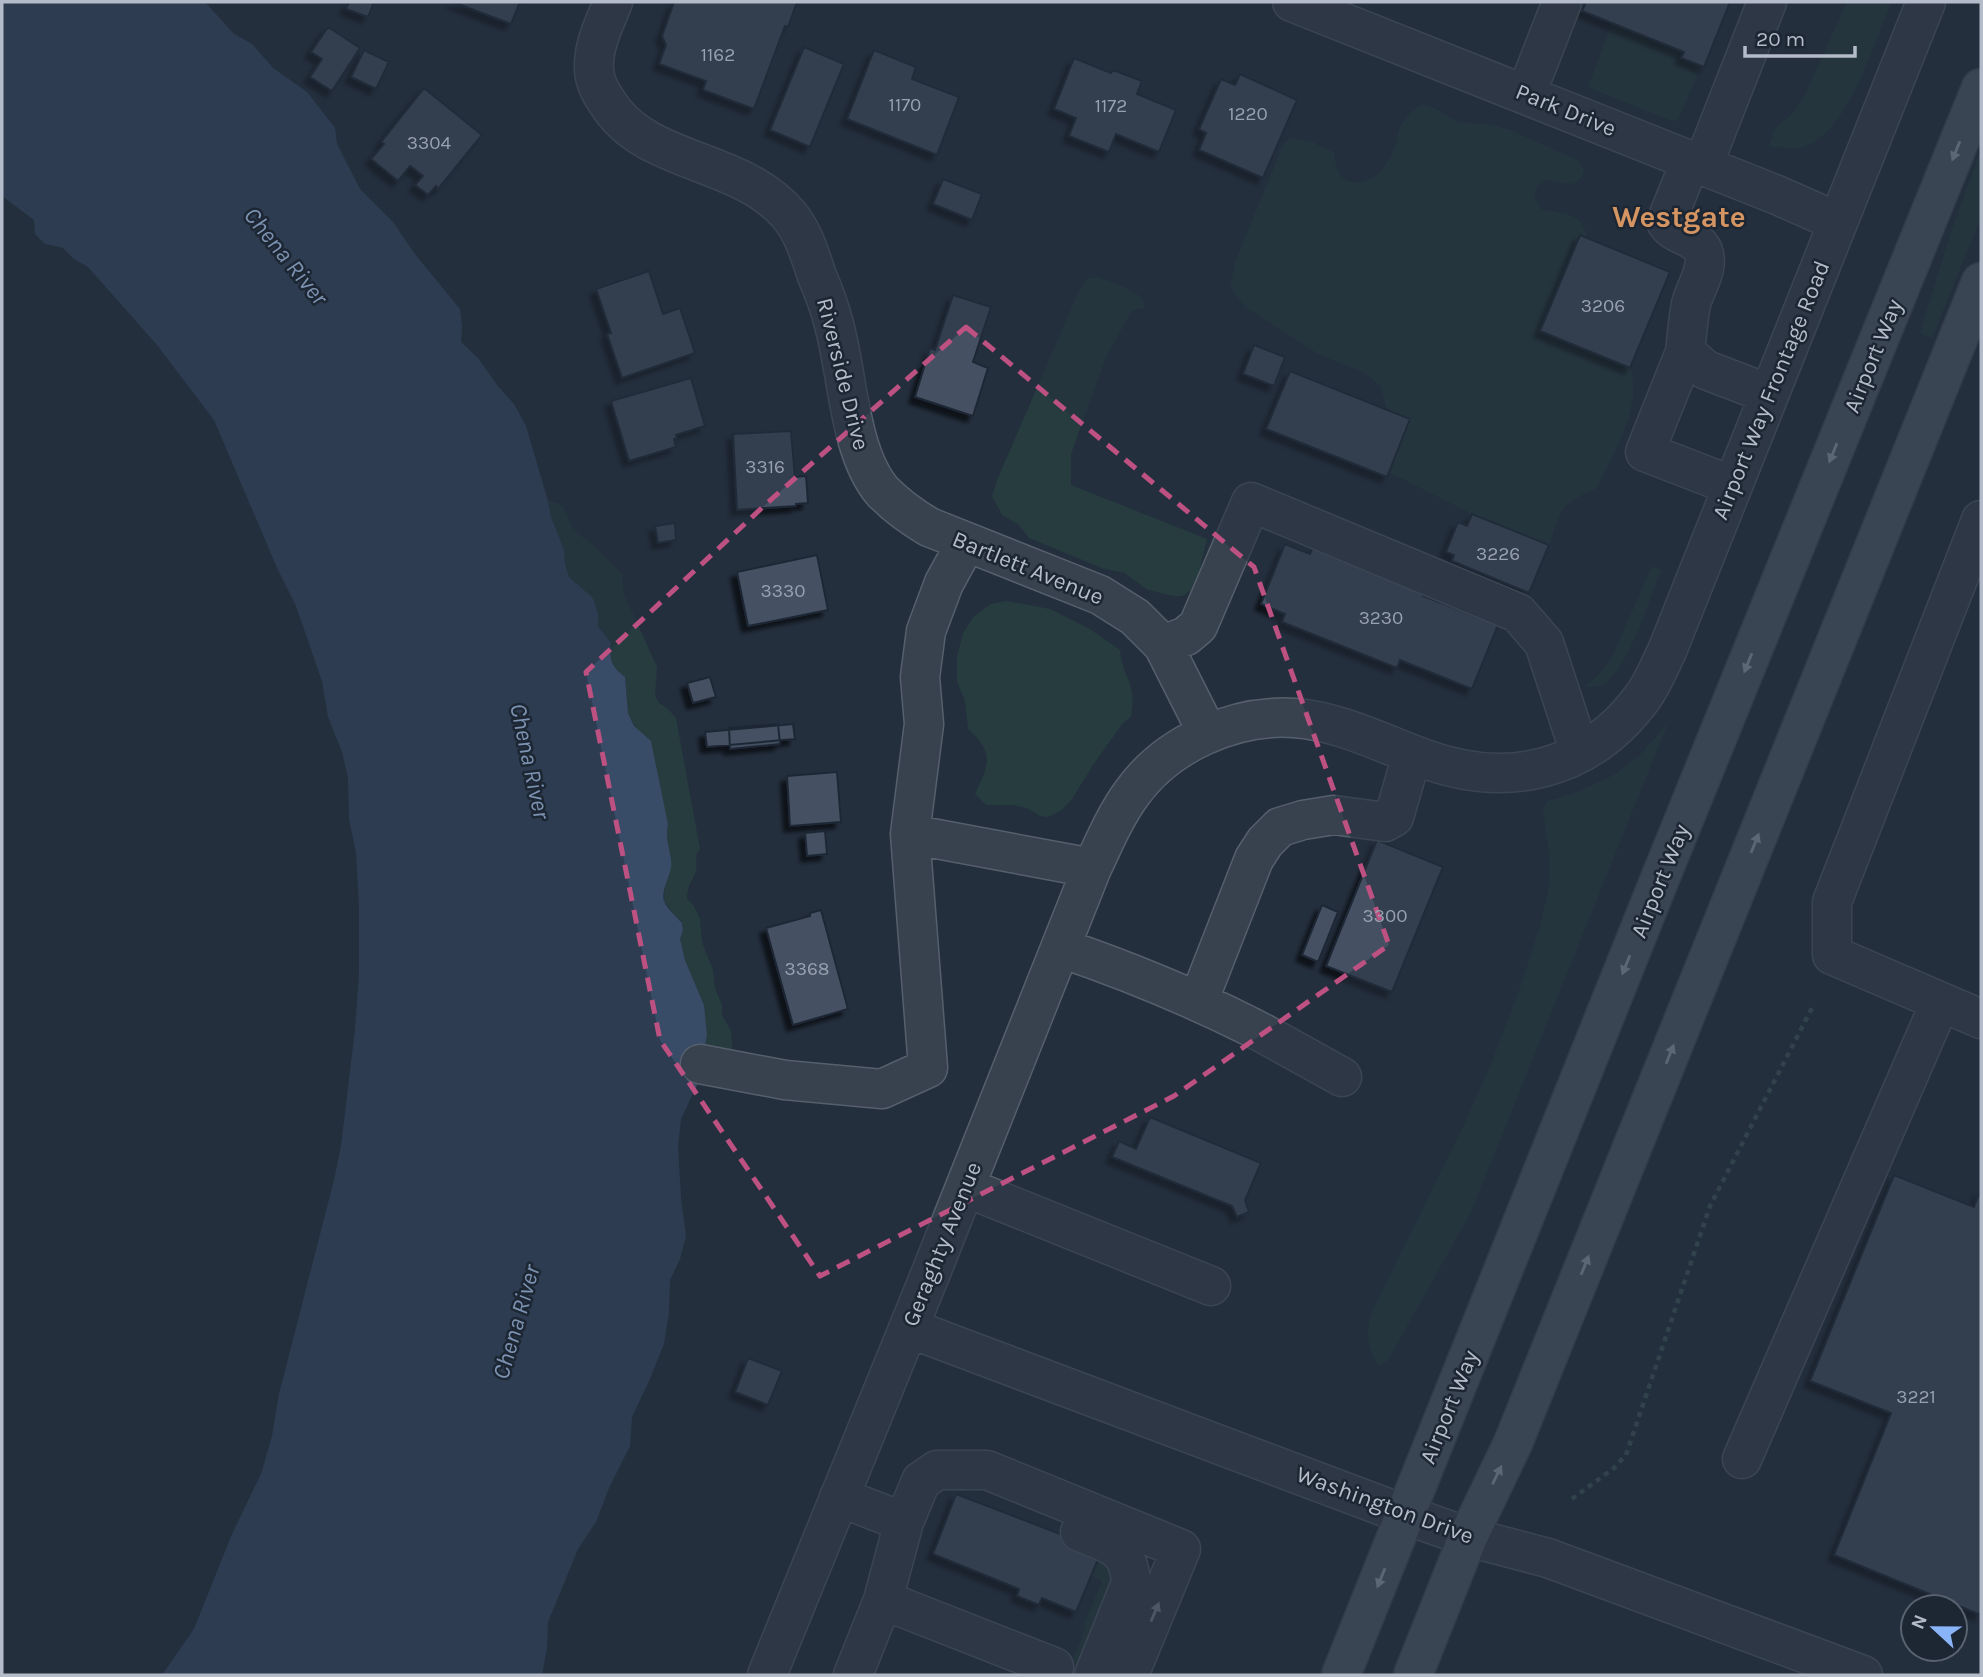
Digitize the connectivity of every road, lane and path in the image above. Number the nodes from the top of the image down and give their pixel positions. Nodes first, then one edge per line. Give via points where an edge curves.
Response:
1 (612, 2) edge
2 (1292, 2) edge
3 (1562, 2) edge
4 (1767, 2) edge
5 (1926, 2) edge
6 (1981, 88) edge
7 (1525, 94) junction
8 (1697, 163) junction
9 (1838, 222) junction
10 (1981, 282) edge
11 (1685, 352) junction
12 (1769, 394) junction
13 (1733, 486) junction
14 (908, 514) joint
15 (1981, 520) edge
16 (965, 543) junction
17 (1163, 645) junction
18 (1208, 734) junction
19 (1580, 753) junction
20 (1412, 755) junction
21 (911, 834) junction
22 (1092, 868) junction
23 (1061, 948) junction
24 (1198, 1002) junction
25 (1940, 1003) junction
26 (1812, 1008) dead end
27 (1981, 1019) edge
28 (700, 1064) dead end
29 (1342, 1077) dead end
30 (965, 1188) junction
31 (1211, 1286) dead end
32 (909, 1328) junction
33 (1742, 1459) dead end
34 (957, 1471) junction
35 (839, 1497) junction
36 (1572, 1499) dead end
37 (1406, 1515) junction
38 (904, 1522) junction
39 (1468, 1537) junction
40 (883, 1600) junction
41 (1810, 1666) edge
42 (767, 1675) edge
43 (853, 1675) edge
44 (1052, 1675) edge
45 (1094, 1675) edge
46 (1129, 1675) edge
47 (1341, 1675) edge
48 (1413, 1675) edge
49 (1863, 1675) edge

1 - 14 street, Riverside Drive via 597,42 594,68 599,90 614,114 637,135 739,178 788,214 805,242 833,321 867,467 882,491
2 - 7 street, Park Drive
3 - 7 street
4 - 8 street
5 - 9 street, Airport Way Frontage Road
6 -> 37 main road, Airport Way
7 - 8 street, Park Drive
8 - 9 street, Park Drive
8 - 11 street via 1666,222 1670,229 1695,241 1704,253
9 - 12 street, Airport Way Frontage Road
39 -> 10 main road via 1513,1443
11 - 12 street via 1706,370
11 - 13 street via 1645,452
12 - 13 street, Airport Way Frontage Road
13 - 19 street, Airport Way Frontage Road via 1644,696 1600,742
14 - 16 street, Bartlett Avenue
15 - 25 street via 1832,902 1832,955
16 - 17 street, Bartlett Avenue via 1100,595 1135,617
16 - 21 street via 926,631 920,677 925,724
17 - 18 street, Bartlett Avenue
17 - 19 street via 1198,626 1251,502 1518,613 1544,643
18 - 20 street via 1236,724 1294,718 1354,732
18 - 22 street, Geraghty Avenue via 1151,771 1132,793
19 - 20 street via 1537,769 1496,774 1458,770
20 - 24 street via 1394,817 1385,822 1334,815 1303,820 1280,827 1265,842 1254,859
21 - 22 street
21 - 28 street via 928,1068 882,1089 785,1080
22 - 23 street, Geraghty Avenue
23 - 24 street
23 - 30 street, Geraghty Avenue
24 - 29 street
25 - 27 street
25 - 33 street
26 - 36 path via 1710,1206 1626,1455
30 - 31 street
30 - 32 street, Geraghty Avenue
32 - 35 street, Geraghty Avenue
32 - 37 street, Washington Drive
34 - 38 street via 937,1470 921,1481
34 - 45 street via 997,1498 1120,1550 1128,1561 1131,1583
46 -> 34 street via 1181,1549 987,1470
35 - 38 street
35 - 42 street, Geraghty Avenue
37 - 39 street, Washington Drive
37 -> 47 main road, Airport Way
38 - 40 street
39 - 41 street, Washington Drive via 1548,1558
39 - 48 main road
40 - 43 street
40 - 44 street via 1054,1667
41 - 49 street, Washington Drive

